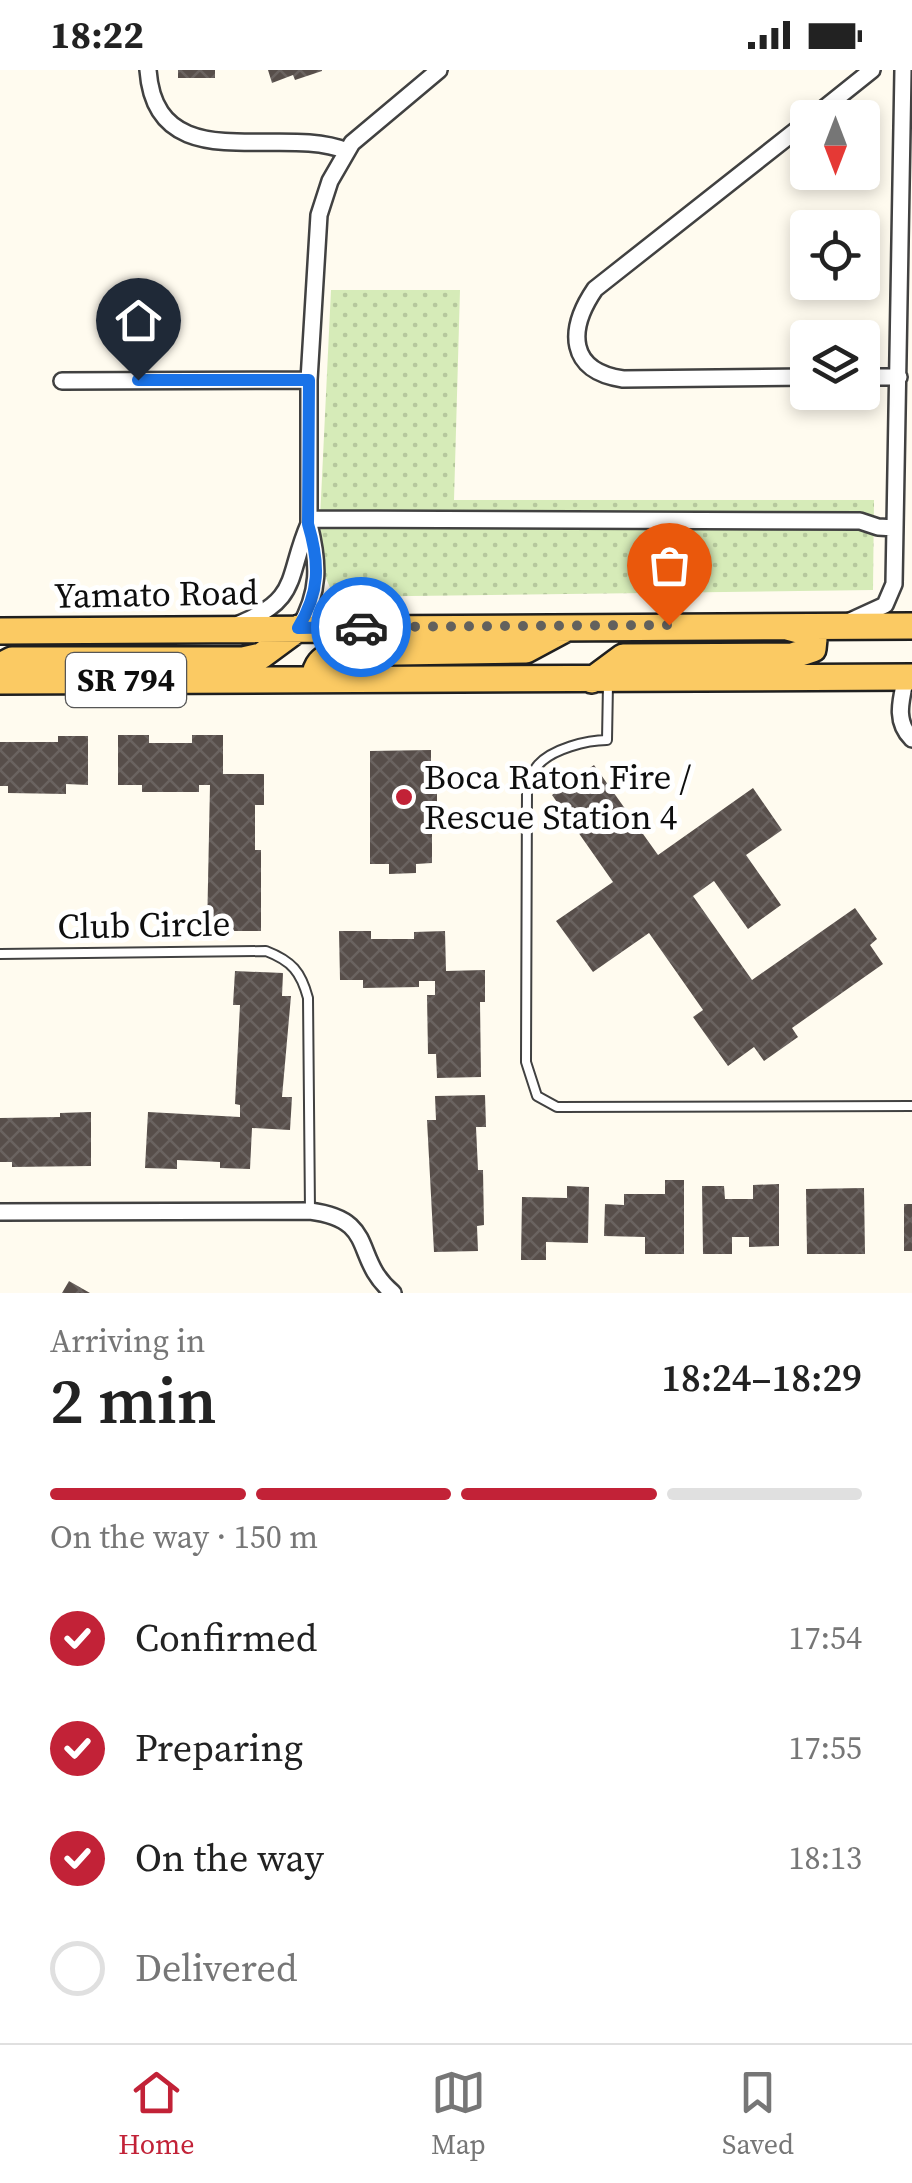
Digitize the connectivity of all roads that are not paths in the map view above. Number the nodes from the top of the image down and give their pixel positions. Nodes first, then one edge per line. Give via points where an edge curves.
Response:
1 (148, 70) edge
2 (439, 70) edge
3 (872, 70) edge
4 (903, 70) edge
5 (834, 100) edge
6 (790, 135) edge
7 (347, 152) junction
8 (880, 377) edge
9 (898, 377) junction
10 (790, 378) edge
11 (309, 380) junction
12 (62, 381) dead end
13 (308, 521) junction
14 (896, 528) junction
15 (834, 625) junction
16 (572, 626) junction
17 (782, 626) junction
18 (912, 626) edge
19 (298, 628) junction
20 (228, 629) junction
21 (0, 630) edge
22 (0, 666) edge
23 (910, 673) edge
24 (314, 679) junction
25 (600, 680) junction
26 (0, 682) edge
27 (912, 739) edge
28 (0, 954) edge
29 (912, 1106) edge
30 (310, 1211) junction
31 (0, 1212) edge
32 (392, 1293) edge

1 - 7 street via 152,100 187,134 316,142
2 - 7 street
3 - 5 street
4 - 9 street
6 - 10 street via 595,289 578,329 584,364 602,376
7 - 11 street via 318,215
8 - 9 street
9 - 14 street
11 - 12 street
11 - 13 street
13 - 14 street via 860,520
13 - 19 street via 316,582 312,606
13 - 20 street via 282,599
14 - 15 street via 892,595 872,612
15 - 17 main road, Yamato Road / SR 794
15 - 18 main road, Yamato Road / SR 794
16 - 17 main road, Yamato Road / SR 794
16 - 19 main road, Yamato Road / SR 794
16 - 24 main road via 526,650 334,653 315,667
17 - 25 main road via 809,633 813,648 792,656 623,657
19 - 20 main road, Yamato Road / SR 794
19 - 22 main road via 261,656 243,660 12,660
20 - 21 main road, Yamato Road / SR 794
23 - 25 main road, SR 794
23 - 27 street via 900,719
24 - 25 main road, SR 794
24 - 26 main road, SR 794
25 - 29 lane via 607,740 559,752 537,766 527,788 526,1062 537,1096 557,1106
28 - 30 lane, Club Circle via 266,951 288,959 308,998
30 - 31 street
30 - 32 street via 352,1224 376,1280

